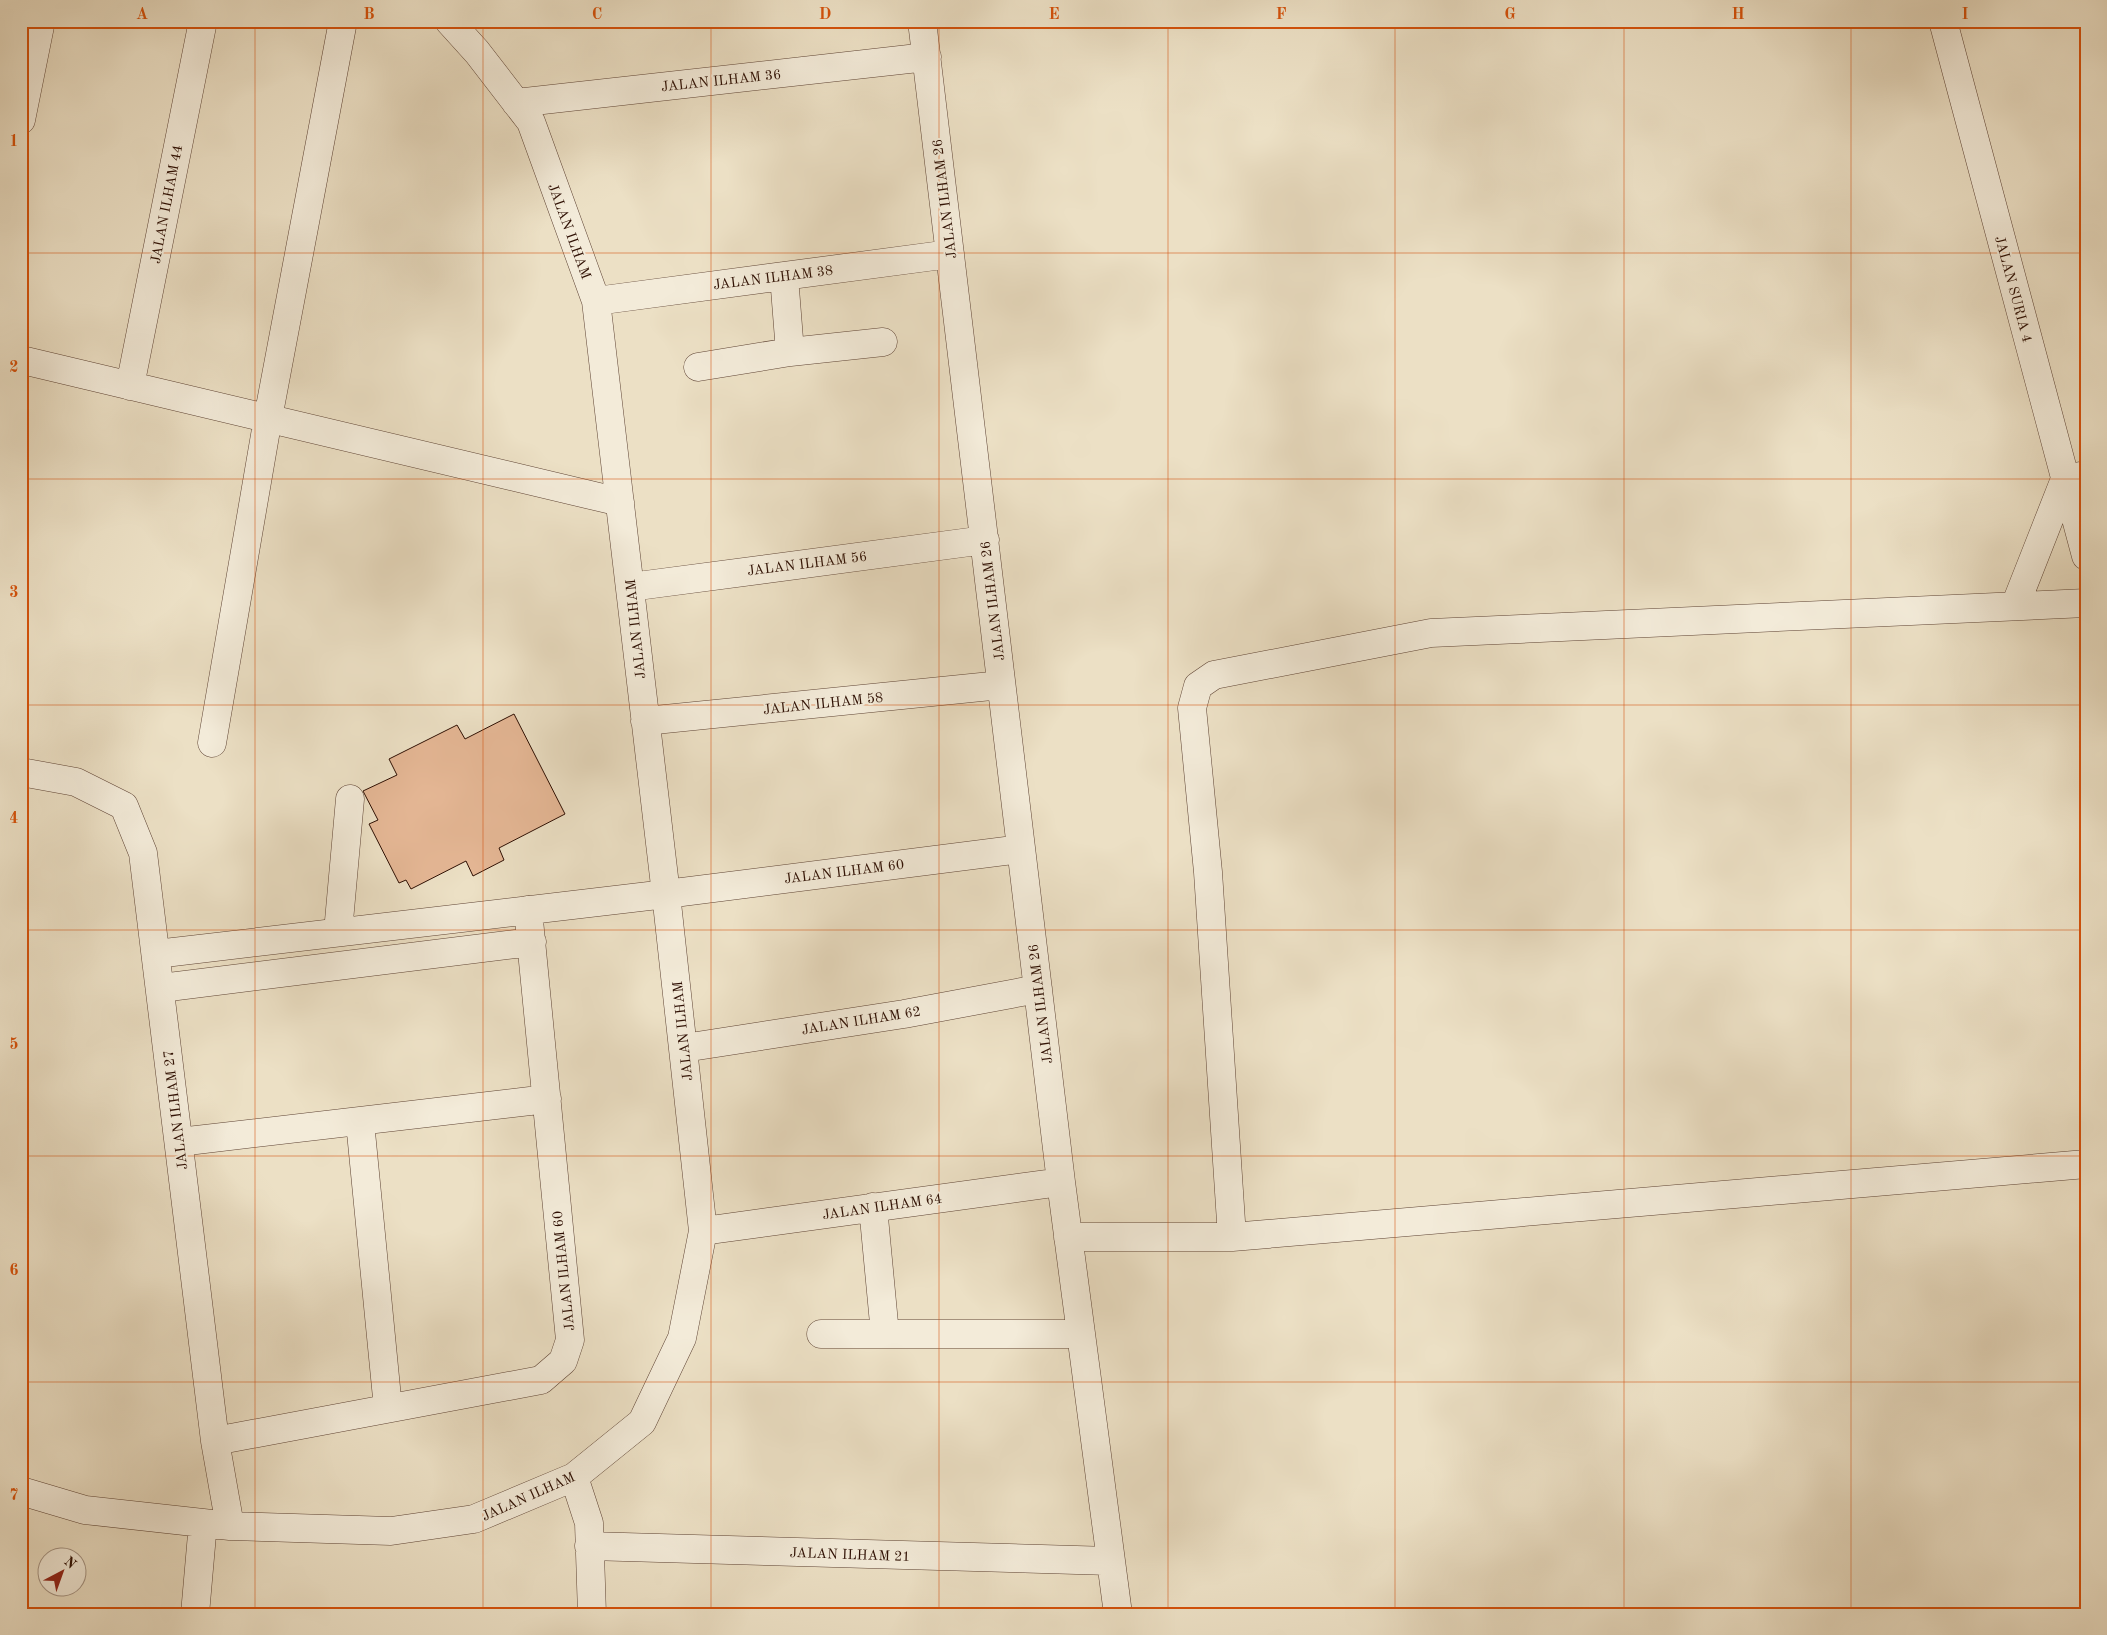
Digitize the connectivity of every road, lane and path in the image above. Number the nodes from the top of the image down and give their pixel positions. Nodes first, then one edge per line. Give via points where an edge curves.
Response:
1 (41, 21) edge
2 (203, 21) edge
3 (343, 21) edge
4 (449, 21) edge
5 (922, 21) edge
6 (1943, 21) edge
7 (927, 57) junction
8 (516, 103) junction
9 (21, 120) edge
10 (950, 254) junction
11 (784, 276) junction
12 (596, 301) junction
13 (884, 342) dead end
14 (790, 352) junction
15 (22, 360) edge
16 (698, 367) dead end
17 (130, 386) junction
18 (268, 418) junction
19 (2076, 477) edge
20 (620, 502) junction
21 (984, 540) junction
22 (2086, 556) edge
23 (630, 587) junction
24 (2086, 603) edge
25 (2015, 606) junction
26 (1001, 685) junction
27 (645, 722) junction
28 (212, 743) dead end
29 (21, 772) edge
30 (350, 799) dead end
31 (1021, 849) junction
32 (666, 894) junction
33 (528, 910) junction
34 (338, 932) junction
35 (532, 942) junction
36 (156, 954) junction
37 (161, 988) junction
38 (1038, 988) junction
39 (684, 1048) junction
40 (547, 1099) junction
41 (360, 1122) junction
42 (179, 1142) junction
43 (2086, 1164) edge
44 (1061, 1182) junction
45 (873, 1207) junction
46 (703, 1231) junction
47 (1232, 1236) junction
48 (1068, 1237) junction
49 (821, 1334) dead end
50 (884, 1334) junction
51 (1081, 1334) junction
52 (388, 1408) junction
53 (215, 1441) junction
54 (574, 1477) junction
55 (21, 1491) edge
56 (203, 1523) junction
57 (230, 1526) junction
58 (589, 1546) junction
59 (1112, 1561) junction
60 (195, 1614) edge
61 (592, 1614) edge
62 (1118, 1614) edge

1 - 9 street
2 - 17 street, JALAN ILHAM 44
3 - 18 street
4 - 8 street, JALAN ILHAM
5 - 7 street, JALAN ILHAM 26
6 - 19 street, JALAN SURIA 4
7 - 8 street, JALAN ILHAM 36
7 - 10 street, JALAN ILHAM 26
8 - 12 street, JALAN ILHAM via 531,122
10 - 11 street, JALAN ILHAM 38
10 - 21 street, JALAN ILHAM 26
11 - 12 street, JALAN ILHAM 38
11 - 14 street
12 - 20 street, JALAN ILHAM
13 - 14 street
14 - 16 street
15 - 17 street
17 - 18 street
18 - 20 street
18 - 28 street
19 - 22 street, JALAN SURIA 4
19 - 25 street
20 - 23 street, JALAN ILHAM
21 - 23 street, JALAN ILHAM 56
21 - 26 street, JALAN ILHAM 26
23 - 27 street, JALAN ILHAM
24 - 25 street
25 - 47 street via 1430,633 1214,675 1198,686 1192,708 1208,872
26 - 27 street, JALAN ILHAM 58
26 - 31 street, JALAN ILHAM 26
27 - 32 street, JALAN ILHAM
29 - 36 street, JALAN ILHAM 27 via 76,782 124,806 143,853
30 - 34 street
31 - 32 street, JALAN ILHAM 60
31 - 38 street, JALAN ILHAM 26
32 - 33 street, JALAN ILHAM 60
32 - 39 street, JALAN ILHAM
33 - 34 street, JALAN ILHAM 60
33 - 35 street, JALAN ILHAM 60
34 - 36 street, JALAN ILHAM 60
35 - 37 street
35 - 40 street, JALAN ILHAM 60
36 - 37 street, JALAN ILHAM 27
37 - 42 street, JALAN ILHAM 27
38 - 39 street, JALAN ILHAM 62 via 904,1014
38 - 44 street, JALAN ILHAM 26
39 - 46 street, JALAN ILHAM
40 - 41 street
40 - 52 street, JALAN ILHAM 60 via 570,1340 564,1361 541,1380
41 - 42 street
41 - 52 street
42 - 53 street, JALAN ILHAM 27
43 - 47 street
44 - 45 street, JALAN ILHAM 64
44 - 48 street, JALAN ILHAM 26
45 - 46 street, JALAN ILHAM 64
45 - 50 street
46 - 54 street, JALAN ILHAM via 682,1338 642,1422
47 - 48 street
48 - 51 street, JALAN ILHAM 26
49 - 50 street
50 - 51 street
51 - 59 street, JALAN ILHAM 26
52 - 53 street, JALAN ILHAM 60
53 - 57 street, JALAN ILHAM 27
54 - 57 street, JALAN ILHAM via 474,1519 401,1530
54 - 58 street via 589,1523
55 - 56 street, JALAN ILHAM via 85,1510
56 - 57 street, JALAN ILHAM
56 - 60 street
58 - 59 street, JALAN ILHAM 21
58 - 61 street
59 - 62 street, JALAN ILHAM 26

